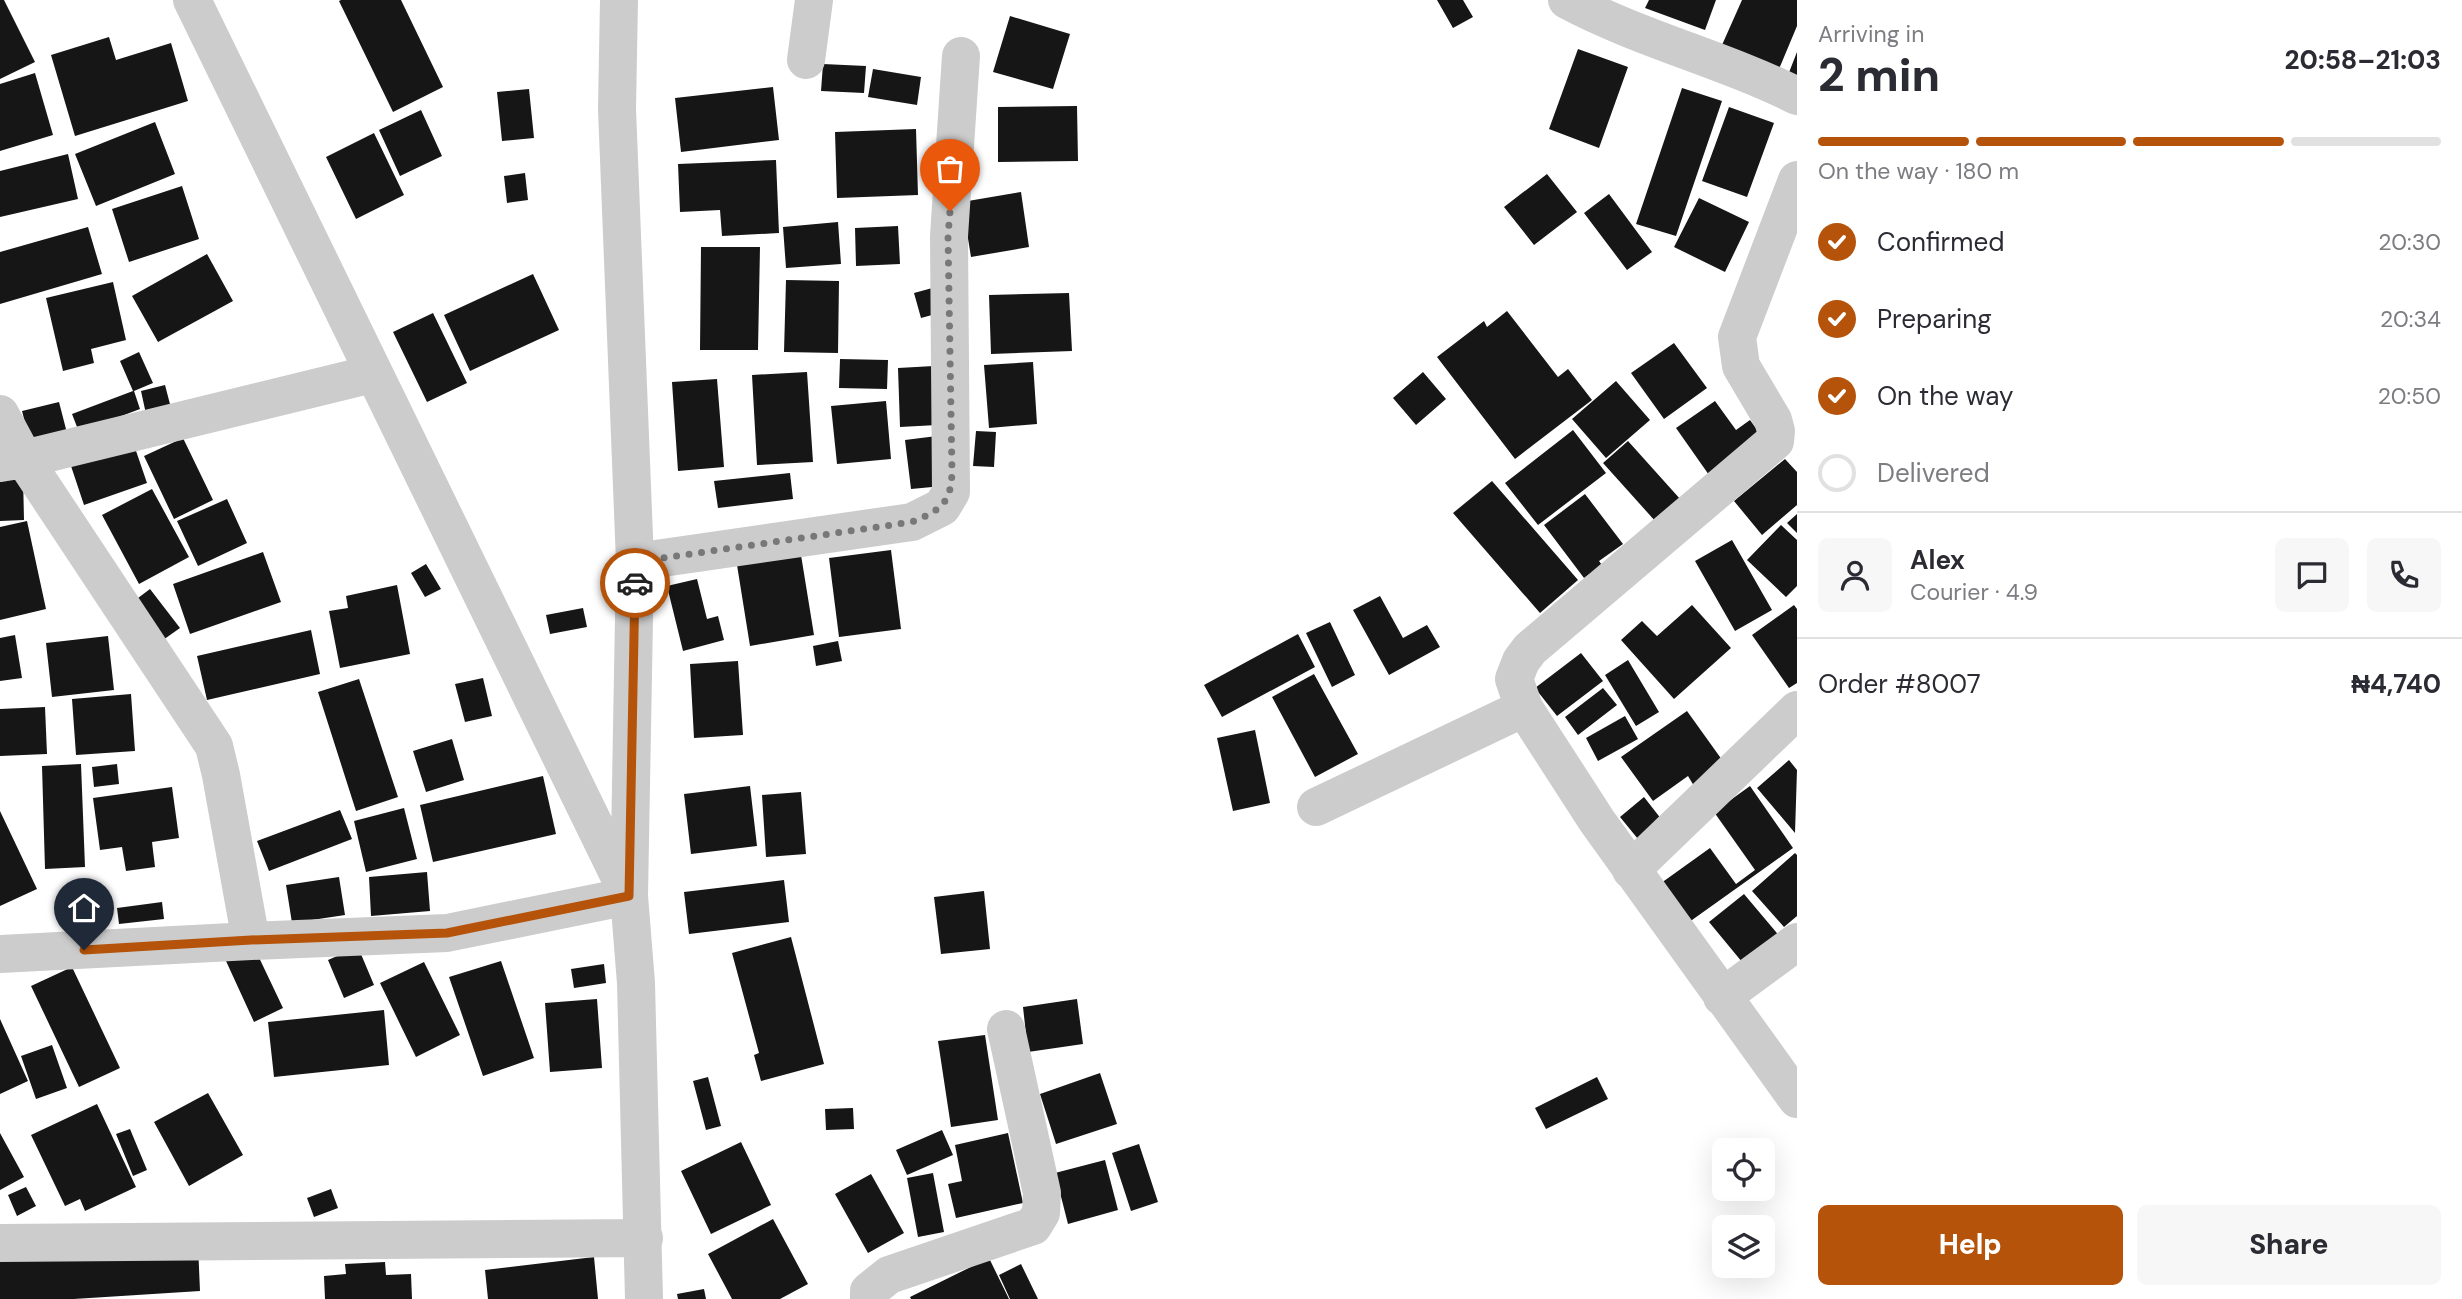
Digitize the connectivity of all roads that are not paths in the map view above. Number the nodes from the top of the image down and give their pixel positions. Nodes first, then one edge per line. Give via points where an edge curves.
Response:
1 (191, 0) edge
2 (619, 0) edge
3 (814, 0) edge
4 (1567, 0) edge
5 (961, 56) dead end
6 (806, 60) dead end
7 (1797, 96) edge
8 (1797, 180) edge
9 (372, 374) junction
10 (0, 414) edge
11 (12, 461) edge
12 (635, 562) junction
13 (1524, 708) junction
14 (1797, 710) edge
15 (1316, 807) dead end
16 (1631, 870) junction
17 (629, 896) junction
18 (251, 940) junction
19 (1797, 942) edge
20 (0, 954) edge
21 (1722, 997) junction
22 (1006, 1029) dead end
23 (1794, 1090) edge
24 (643, 1238) junction
25 (0, 1243) edge
26 (644, 1299) edge
27 (869, 1299) edge

1 - 9 street
2 - 12 street via 617,109
3 - 6 street
4 - 7 street via 1598,17
5 - 12 street via 948,236 951,492 942,507 912,522
8 - 13 street via 1737,337 1741,366 1773,420 1775,441 1530,649 1514,678
9 - 11 street
9 - 17 street
10 - 11 street
11 - 18 street via 214,746
12 - 17 street
13 - 15 street
13 - 16 street
14 - 16 street
16 - 21 street
17 - 18 street via 447,933
17 - 24 street
18 - 20 street
19 - 21 street
21 - 23 street
22 - 27 street via 1042,1193 1041,1213 1033,1226 889,1275 869,1291
24 - 25 street
24 - 26 street

